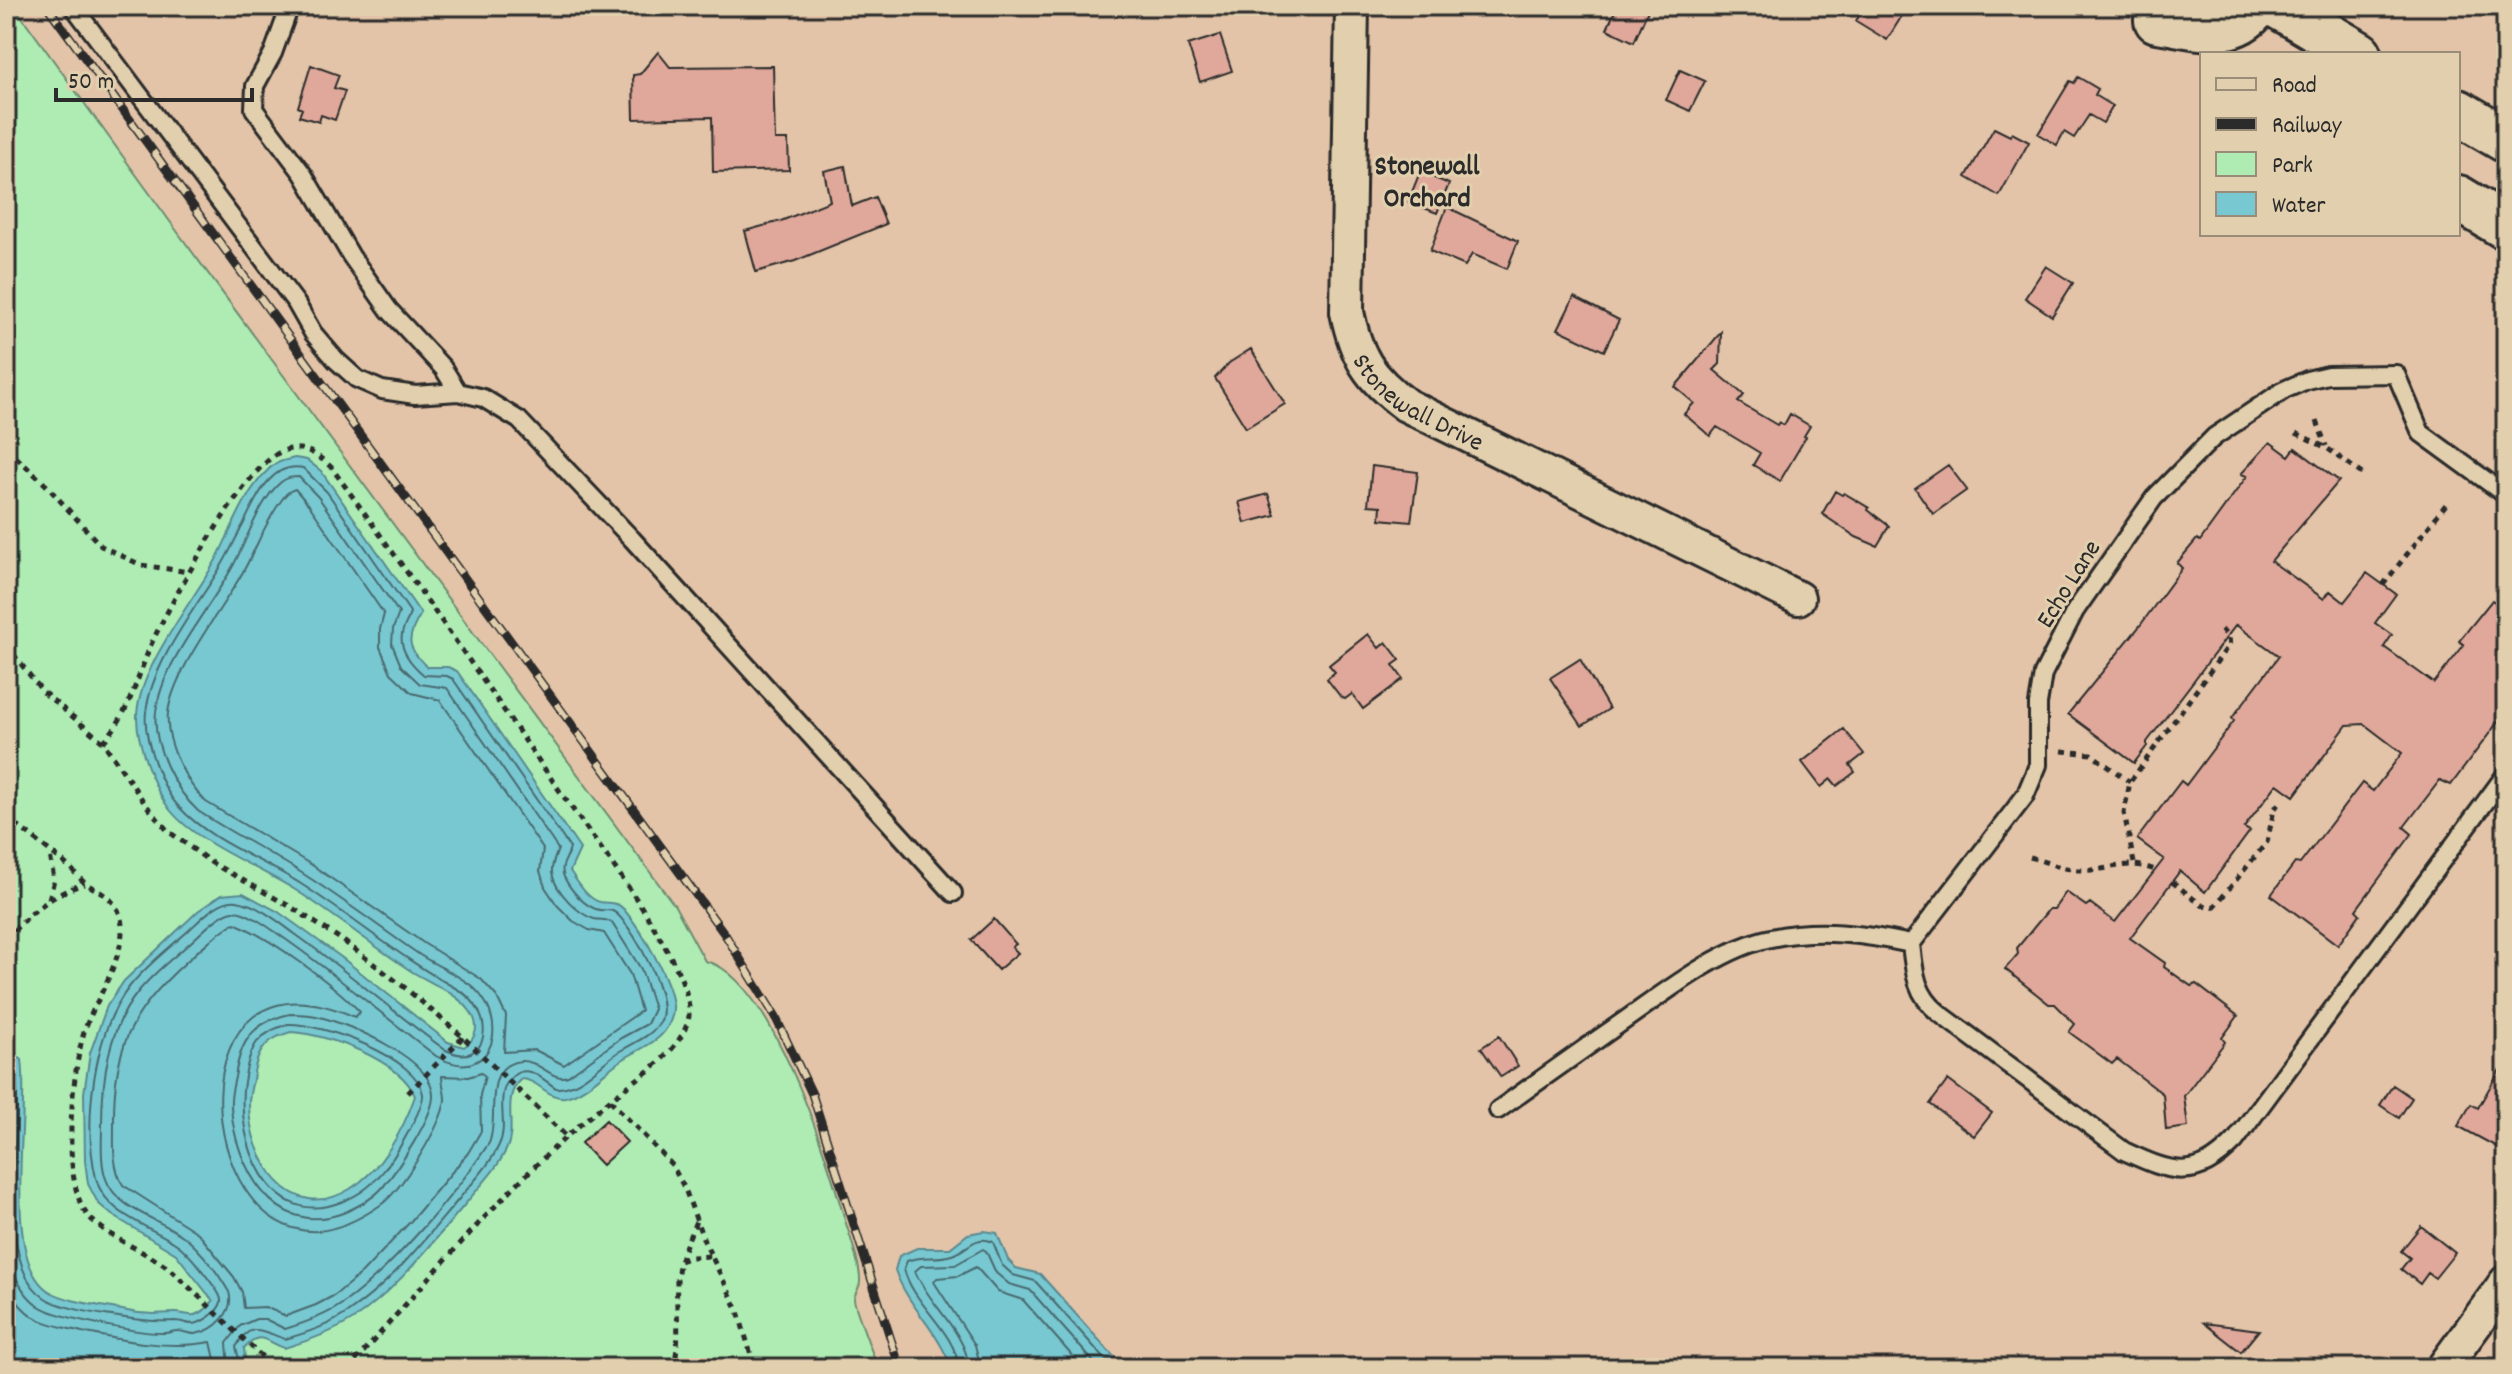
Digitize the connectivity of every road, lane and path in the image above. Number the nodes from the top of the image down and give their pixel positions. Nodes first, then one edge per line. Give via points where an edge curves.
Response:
1 (73, 6) edge
2 (290, 6) edge
3 (1352, 6) edge
4 (2257, 6) edge
5 (2278, 6) edge
6 (2144, 13) edge
7 (2212, 52) edge
8 (2356, 52) edge
9 (2460, 113) edge
10 (2506, 140) edge
11 (2460, 199) edge
12 (2506, 227) edge
13 (458, 392) junction
14 (2317, 421) dead end
15 (2296, 433) dead end
16 (2327, 448) junction
17 (6, 451) edge
18 (2362, 474) dead end
19 (2506, 495) edge
20 (2447, 503) dead end
21 (189, 572) junction
22 (2383, 585) dead end
23 (1798, 598) dead end
24 (2221, 629) dead end
25 (6, 645) edge
26 (103, 742) junction
27 (2062, 751) dead end
28 (2506, 774) edge
29 (2130, 782) junction
30 (2281, 800) dead end
31 (6, 817) edge
32 (49, 852) junction
33 (2030, 857) dead end
34 (2134, 863) junction
35 (2155, 870) dead end
36 (2172, 882) dead end
37 (86, 883) junction
38 (953, 893) dead end
39 (49, 900) junction
40 (6, 940) edge
41 (1911, 944) junction
42 (463, 1037) junction
43 (408, 1093) dead end
44 (610, 1100) junction
45 (1498, 1110) dead end
46 (566, 1136) junction
47 (696, 1220) junction
48 (711, 1256) junction
49 (679, 1262) junction
50 (2506, 1282) edge
51 (274, 1368) edge
52 (349, 1368) edge
53 (673, 1368) edge
54 (755, 1368) edge
55 (2443, 1368) edge

1 - 13 lane via 336,360 357,379 382,390 415,395
2 - 13 lane via 255,86 254,109 303,174 389,310
3 - 23 street, Stonewall Drive via 1347,312 1363,364 1406,405
4 - 6 main road via 2247,19 2224,28
5 - 8 main road
6 - 7 main road
9 - 10 main road
11 - 12 main road
13 - 38 lane via 483,398 519,420
14 - 16 path
15 - 16 path
16 - 18 path
17 - 21 path via 46,485 101,546 141,565
19 - 41 lane, Echo Lane via 2421,433 2396,374 2307,380 2214,437 2154,498 2075,611 2043,674 2038,765 2025,796
20 - 22 path
21 - 26 path via 120,721
21 - 44 path via 243,487 268,458 282,451 307,450 331,467 633,896 686,993 688,1022 674,1047
24 - 29 path via 2229,645
25 - 26 path via 43,692
26 - 42 path via 168,831 342,940
27 - 29 path via 2091,754
28 - 41 lane via 2235,1141 2201,1168 2156,1166 2124,1151 1939,1013 1920,991
29 - 34 path via 2124,813
30 - 36 path via 2267,842 2215,906 2203,906
31 - 32 path
32 - 37 path
32 - 39 path via 54,880
33 - 34 path via 2082,870
34 - 35 path
37 - 39 path
37 - 51 path via 112,901 120,916 121,936 77,1057 72,1087 80,1205 90,1218 156,1258
39 - 40 path
41 - 45 lane via 1808,932 1729,954 1675,985
42 - 43 path
42 - 46 path
44 - 46 path
44 - 47 path via 672,1165
46 - 52 path
47 - 48 path
47 - 49 path
48 - 49 path
48 - 54 path via 737,1308
49 - 53 path
50 - 55 street

